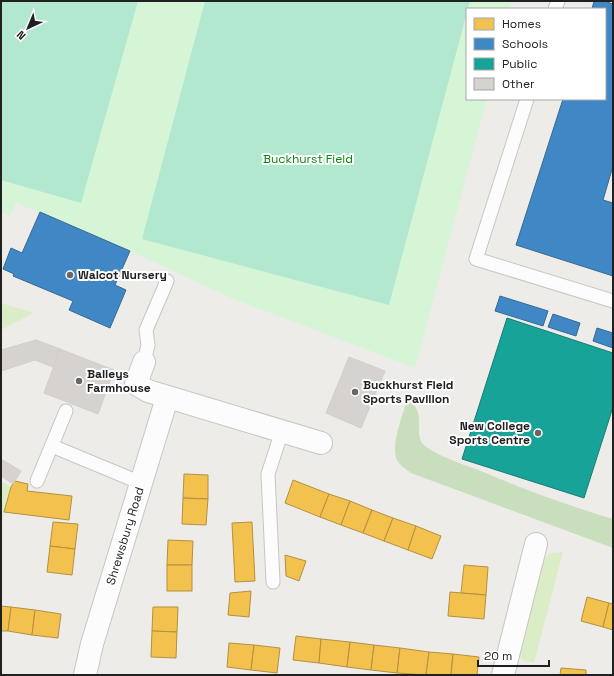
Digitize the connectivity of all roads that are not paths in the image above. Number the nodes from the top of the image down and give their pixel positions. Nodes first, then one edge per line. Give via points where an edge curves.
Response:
1 (527, 100) edge
2 (167, 281) dead end
3 (613, 301) edge
4 (144, 362) joint
5 (167, 398) junction
6 (66, 411) dead end
7 (282, 431) junction
8 (321, 443) dead end
9 (52, 446) junction
10 (37, 481) dead end
11 (141, 483) junction
12 (536, 544) dead end
13 (273, 582) dead end
14 (85, 675) edge
15 (503, 675) edge

1 - 3 lane via 476,259
2 - 4 lane via 146,330 148,345
4 - 5 street via 136,385
5 - 7 street
5 - 11 street, Shrewsbury Road
6 - 9 lane
7 - 8 street
7 - 13 lane via 268,474
9 - 10 lane
9 - 11 lane
11 - 14 street, Shrewsbury Road
12 - 15 street

